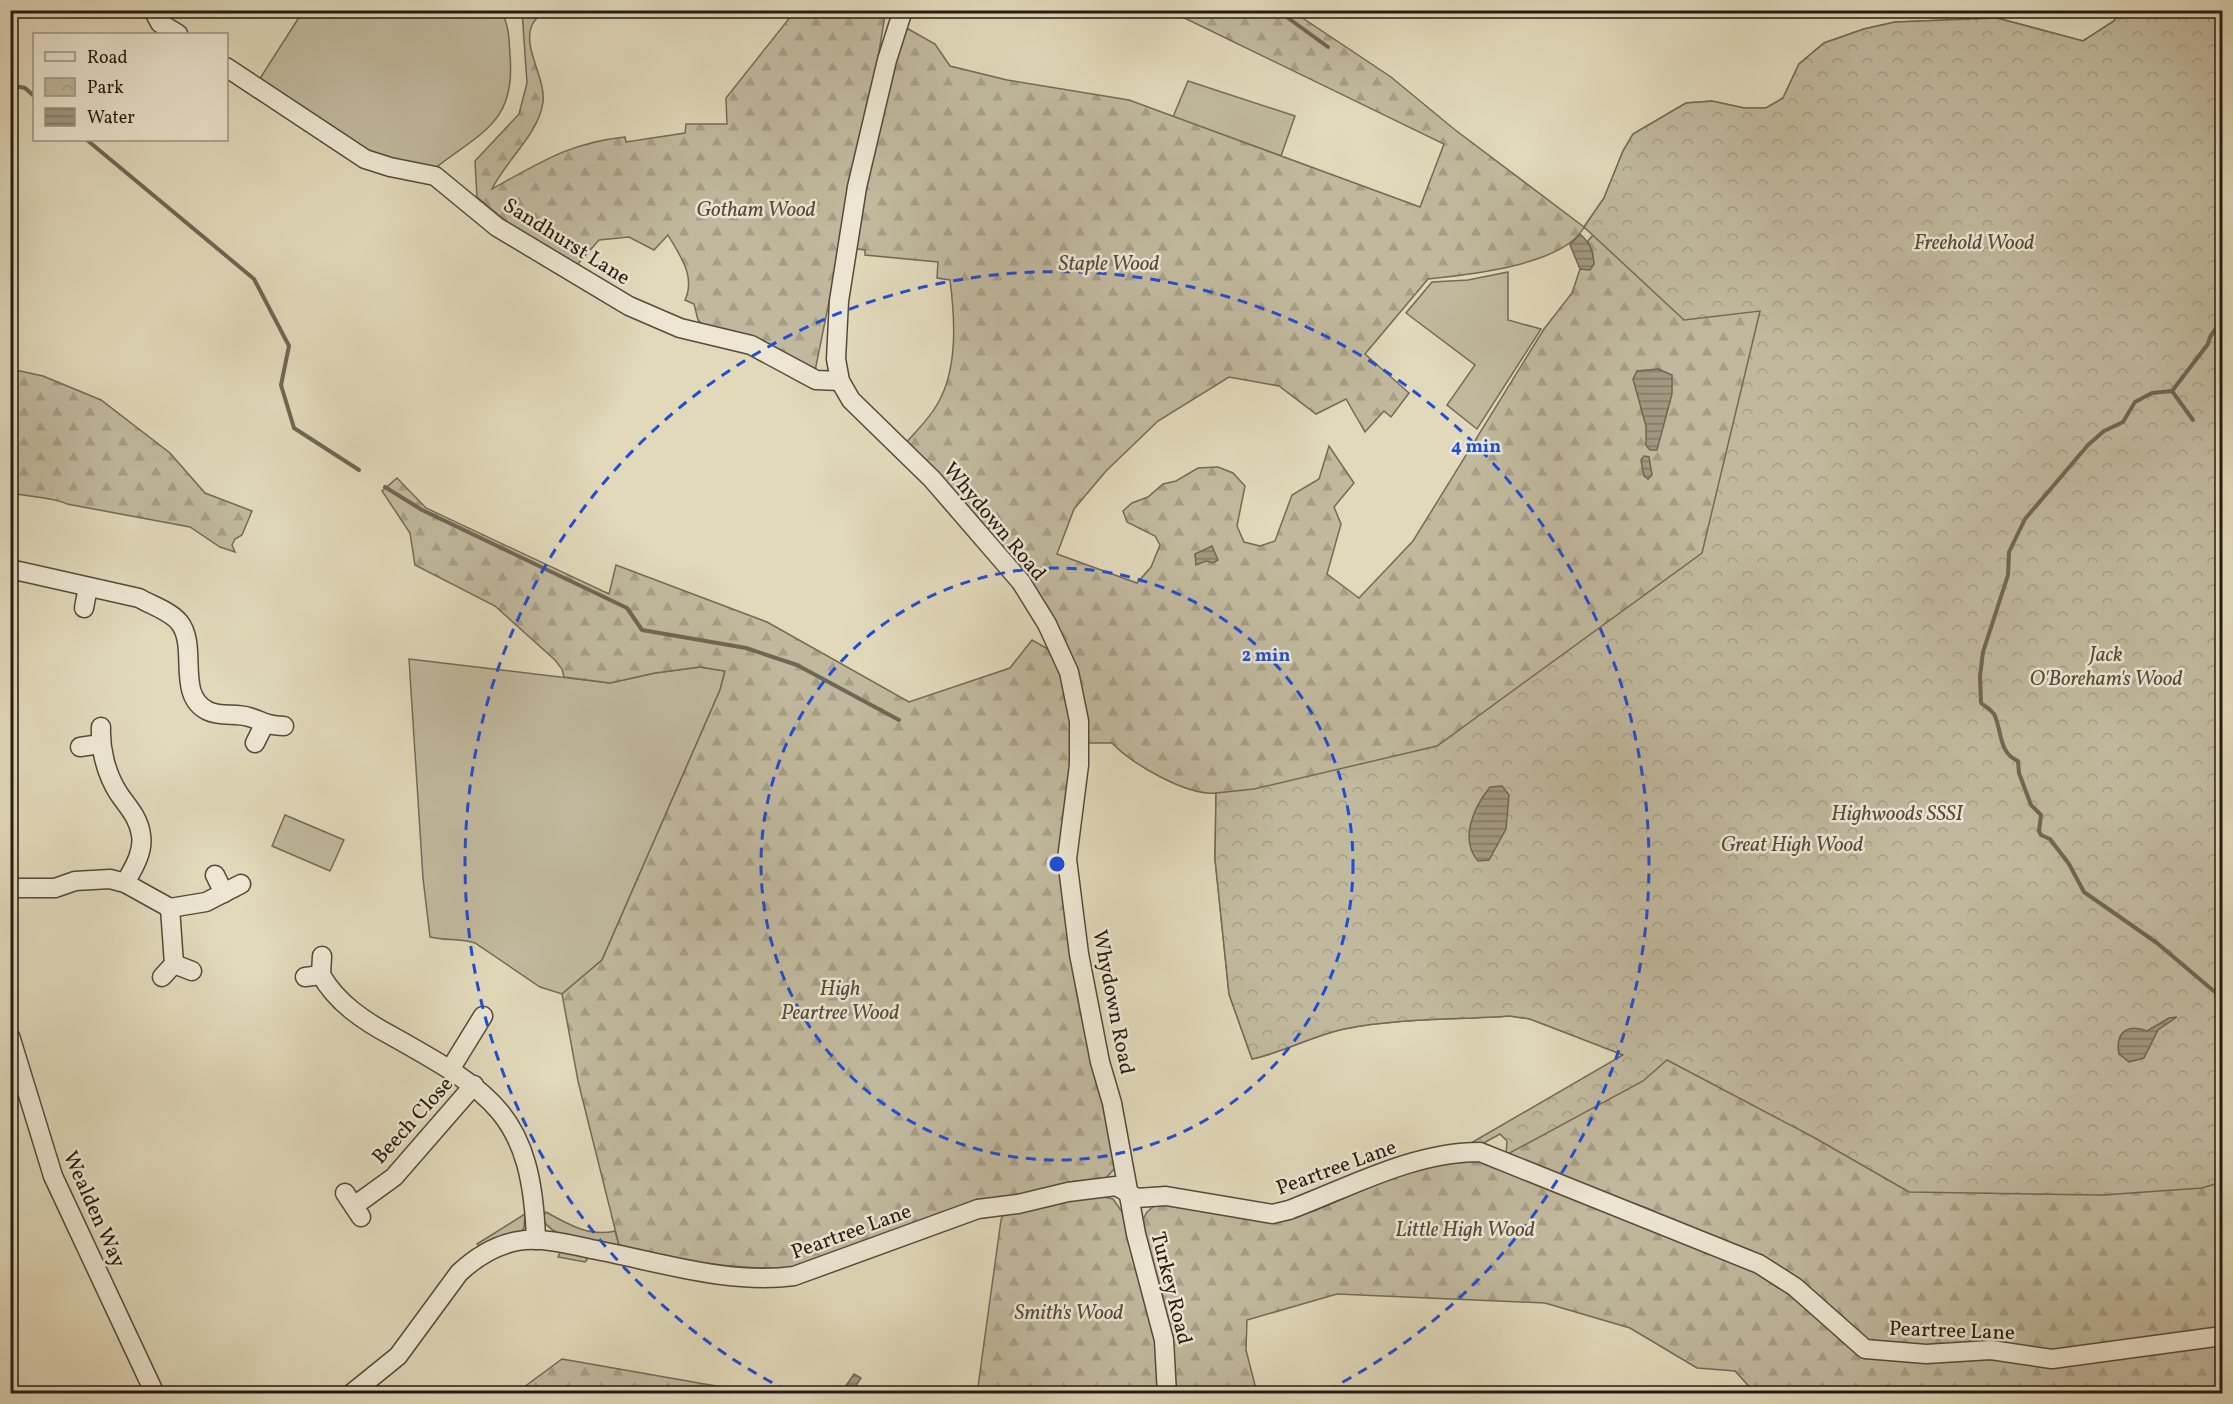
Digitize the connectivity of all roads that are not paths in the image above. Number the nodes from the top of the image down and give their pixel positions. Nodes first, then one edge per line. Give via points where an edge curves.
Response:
1 (153, 10) edge
2 (903, 10) edge
3 (176, 33) edge
4 (228, 68) edge
5 (840, 381) junction
6 (10, 569) edge
7 (88, 587) junction
8 (84, 608) dead end
9 (264, 725) junction
10 (284, 726) dead end
11 (255, 743) dead end
12 (80, 747) dead end
13 (215, 875) dead end
14 (125, 883) junction
15 (241, 884) dead end
16 (10, 888) edge
17 (224, 893) junction
18 (170, 908) junction
19 (322, 956) dead end
20 (192, 971) dead end
21 (483, 1016) dead end
22 (10, 1036) edge
23 (451, 1068) junction
24 (474, 1085) junction
25 (1128, 1193) junction
26 (353, 1205) dead end
27 (536, 1240) junction
28 (2223, 1336) edge
29 (155, 1394) edge
30 (351, 1394) edge
31 (1167, 1394) edge

1 - 3 street via 160,23
2 - 5 street, Whydown Road via 887,60 847,243 836,359
4 - 5 street, Sandhurst Lane via 364,159 435,176 496,227 629,306 680,328 751,345 816,381
5 - 25 street, Whydown Road via 851,400 932,479 1021,582 1047,624 1069,672 1079,721 1079,754 1067,859 1079,954
6 - 7 street
7 - 8 street
7 - 9 street via 139,598 178,621 185,634 189,680 199,704 208,711 249,717
9 - 10 street
9 - 11 street
12 - 14 street via 101,735 113,782 137,820 142,836 139,855
13 - 17 street
14 - 16 street via 93,879 55,888
14 - 18 street
15 - 17 street
17 - 18 street via 206,902
18 - 20 street via 168,970
19 - 23 street via 313,976 358,1016
21 - 23 street
22 - 29 street, Wealden Way via 53,1176
23 - 24 street
24 - 26 street, Beech Close via 394,1177
24 - 27 street via 498,1109 525,1156 535,1200
25 - 27 street, Peartree Lane via 1116,1186 978,1209 794,1276 777,1278 713,1273
25 - 28 street, Peartree Lane via 1137,1198 1166,1196 1272,1214 1425,1158 1480,1152 1759,1264 1795,1287 1865,1349 1926,1354 1991,1350 2052,1359
25 - 31 street, Turkey Road via 1164,1340
27 - 30 street, Peartree Lane via 501,1245 469,1264 399,1356

